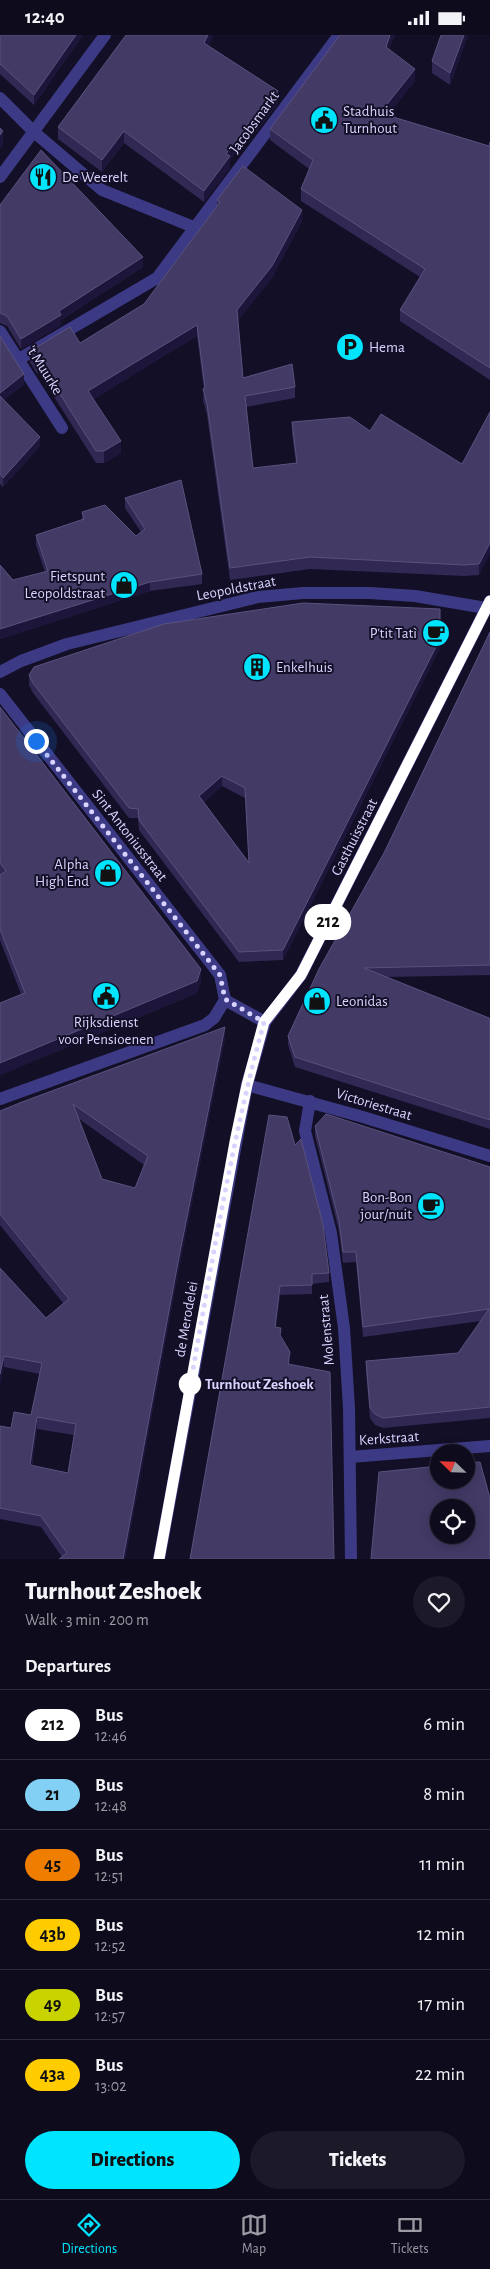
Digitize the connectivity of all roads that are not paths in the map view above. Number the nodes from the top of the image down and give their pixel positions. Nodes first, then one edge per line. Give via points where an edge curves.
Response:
1 (105, 35) edge
2 (339, 35) edge
3 (0, 98) edge
4 (34, 132) junction
5 (0, 177) edge
6 (196, 228) junction
7 (0, 331) edge
8 (19, 359) junction
9 (62, 428) dead end
10 (488, 605) edge
11 (0, 672) edge
12 (0, 694) edge
13 (225, 999) junction
14 (264, 1022) junction
15 (247, 1085) junction
16 (0, 1099) edge
17 (310, 1101) junction
18 (490, 1157) edge
19 (490, 1446) edge
20 (350, 1457) junction
21 (159, 1559) edge
22 (351, 1559) edge

1 - 4 street
2 - 6 street, Jacobsmarkt
3 - 4 street
4 - 5 street
4 - 6 street via 102,190
6 - 8 street, Jacobsmarkt via 157,277
7 - 8 street, 't Muurke
8 - 9 street, 't Muurke
10 - 11 street, Leopoldstraat via 370,593 258,597 67,644
10 - 14 street, Gasthuisstraat via 301,975
12 - 13 street, Sint Antoniusstraat via 220,975
13 - 14 street
13 - 16 street via 214,1018 205,1025
14 - 15 street, Gasthuisstraat
15 - 17 street, Victoriestraat
15 - 21 street, de Merodelei
17 - 18 street, Victoriestraat
17 - 20 street, Molenstraat via 305,1131 331,1233 344,1328
19 - 20 street, Kerkstraat
20 - 22 street, Molenstraat

